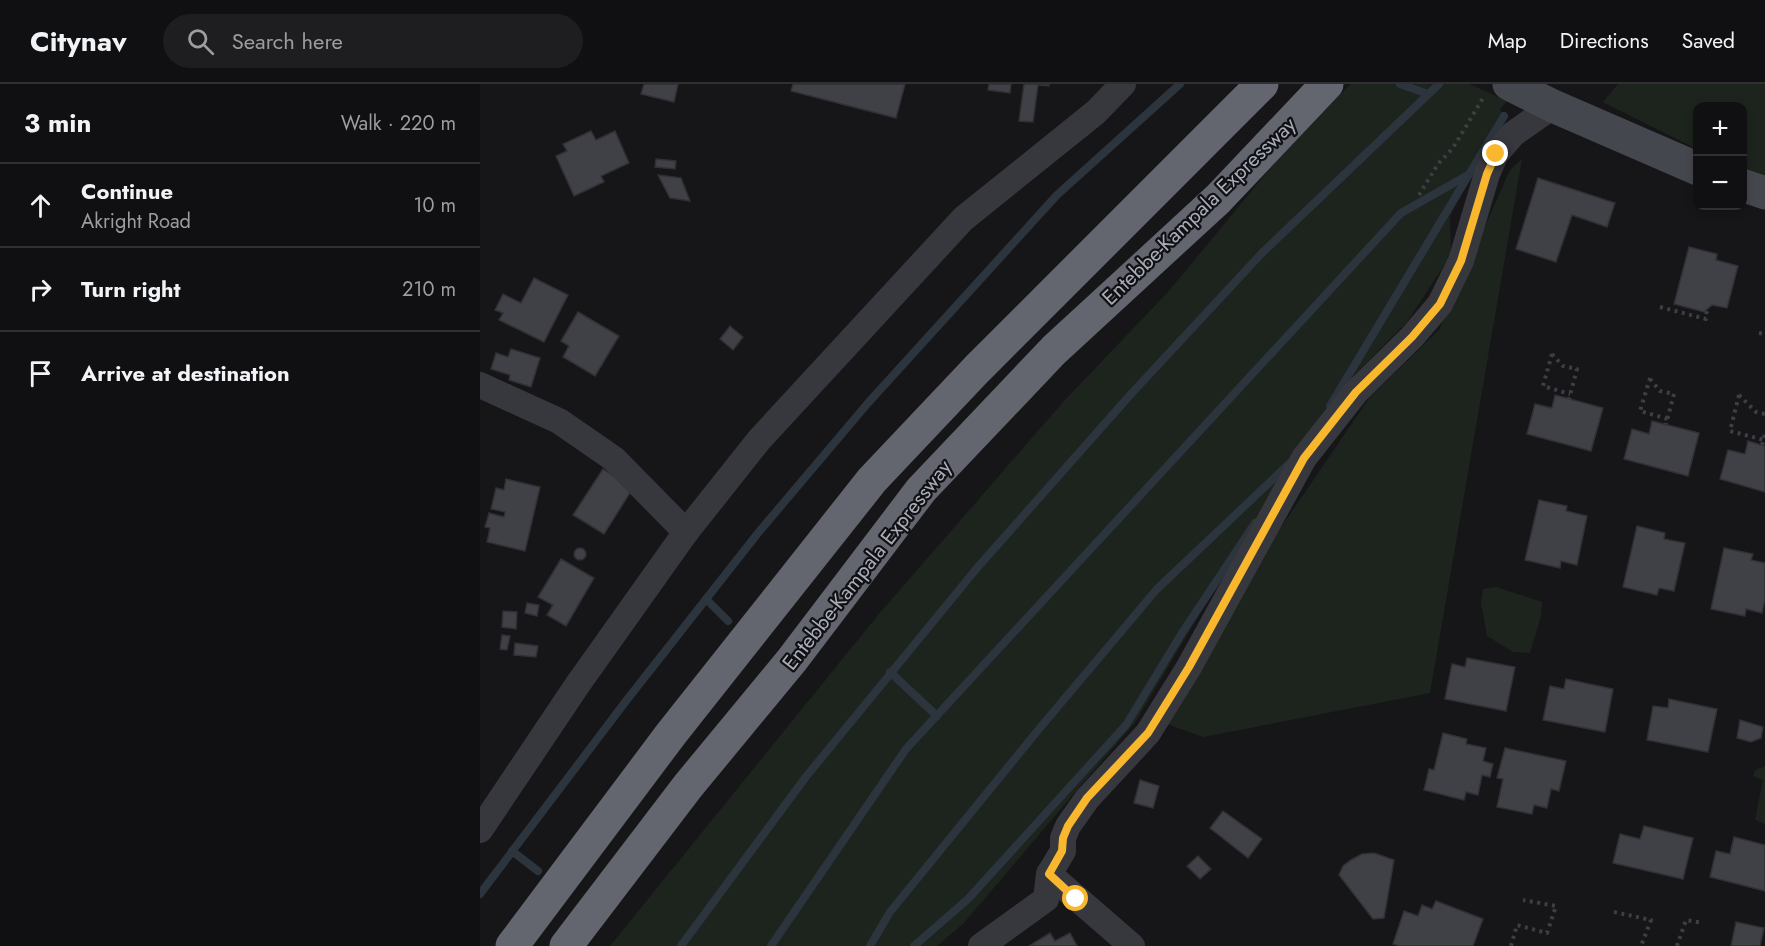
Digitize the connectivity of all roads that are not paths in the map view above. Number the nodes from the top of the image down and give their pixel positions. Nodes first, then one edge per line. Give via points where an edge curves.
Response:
1 (1123, 84) edge
2 (1262, 84) edge
3 (1327, 84) edge
4 (1519, 94) edge
5 (1693, 167) edge
6 (1747, 186) edge
7 (1765, 193) edge
8 (480, 385) edge
9 (686, 532) junction
10 (480, 830) edge
11 (1049, 874) junction
12 (512, 946) edge
13 (566, 946) edge
14 (981, 946) edge
15 (1132, 946) edge

1 - 9 street via 1096,112 963,219 759,440
2 - 12 highway, Entebbe-Kampala Expressway via 872,480 671,734
3 - 13 highway, Entebbe-Kampala Expressway via 1218,198 1054,350 921,490
4 - 5 main road
4 - 11 street via 1513,134 1496,154 1487,174 1461,261 1440,304 1356,392 1304,458 1189,667 1148,733 1087,798 1068,826 1062,851
6 - 7 main road
8 - 9 street via 559,421 614,459
9 - 10 street
11 - 14 street via 1046,899
11 - 15 street

